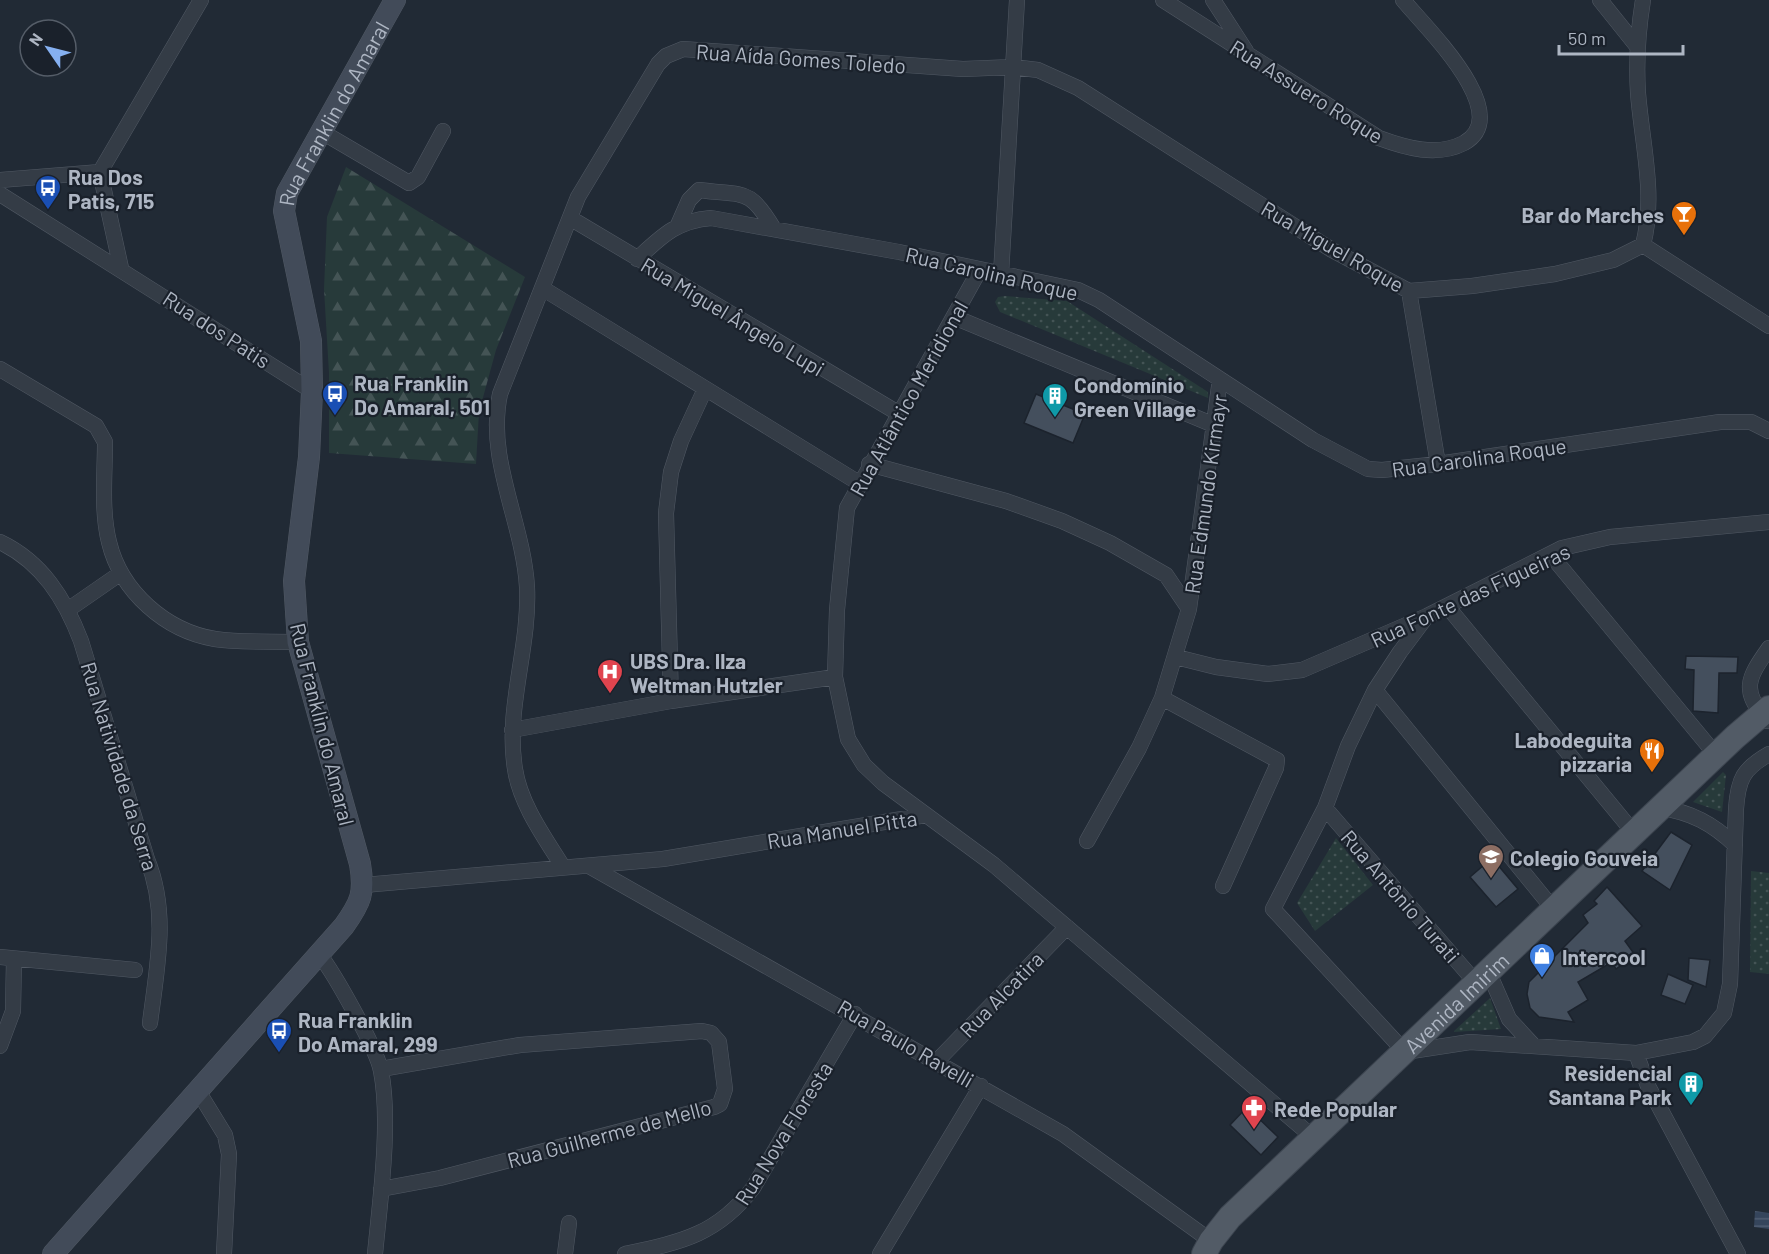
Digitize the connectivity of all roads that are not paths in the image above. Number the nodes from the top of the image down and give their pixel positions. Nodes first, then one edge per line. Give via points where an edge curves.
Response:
1 (201, 0) edge
2 (394, 0) edge
3 (1017, 0) edge
4 (1164, 0) edge
5 (1213, 0) edge
6 (1403, 0) edge
7 (1600, 0) edge
8 (1643, 0) edge
9 (1636, 45) junction
10 (1249, 56) junction
11 (1013, 67) junction
12 (443, 130) dead end
13 (322, 132) junction
14 (100, 172) junction
15 (0, 180) edge
16 (0, 194) edge
17 (570, 218) junction
18 (678, 225) junction
19 (774, 229) junction
20 (1643, 245) junction
21 (637, 259) junction
22 (121, 268) junction
23 (979, 271) junction
24 (1001, 274) junction
25 (542, 288) junction
26 (1409, 291) junction
27 (954, 317) junction
28 (1769, 326) edge
29 (0, 369) edge
30 (1221, 379) junction
31 (705, 389) junction
32 (312, 391) junction
33 (898, 413) junction
34 (1214, 425) junction
35 (1769, 431) edge
36 (869, 464) junction
37 (1438, 464) junction
38 (859, 483) junction
39 (1769, 522) edge
40 (0, 542) edge
41 (1550, 554) junction
42 (121, 573) junction
43 (1447, 606) junction
44 (69, 609) junction
45 (1189, 609) junction
46 (1427, 616) junction
47 (298, 642) junction
48 (1769, 648) edge
49 (1176, 657) junction
50 (836, 677) junction
51 (1375, 690) junction
52 (1162, 698) junction
53 (671, 701) junction
54 (1766, 715) edge
55 (512, 730) junction
56 (1769, 754) edge
57 (1716, 755) junction
58 (1325, 808) junction
59 (1660, 808) junction
60 (926, 815) junction
61 (1634, 833) junction
62 (1087, 841) dead end
63 (1735, 844) junction
64 (589, 866) junction
65 (563, 867) junction
66 (363, 885) junction
67 (1223, 886) dead end
68 (1554, 910) junction
69 (1067, 927) junction
70 (319, 954) junction
71 (7, 958) edge
72 (135, 970) dead end
73 (1483, 979) junction
74 (855, 1014) junction
75 (150, 1023) dead end
76 (1533, 1045) junction
77 (0, 1046) edge
78 (1405, 1052) junction
79 (1636, 1053) junction
80 (936, 1062) junction
81 (381, 1069) junction
82 (981, 1086) junction
83 (198, 1091) junction
84 (1314, 1138) junction
85 (381, 1189) junction
86 (569, 1223) dead end
87 (1207, 1247) edge
88 (53, 1254) edge
89 (224, 1254) edge
90 (375, 1254) edge
91 (565, 1254) edge
92 (625, 1254) edge
93 (880, 1254) edge
94 (1738, 1254) edge

1 - 14 street
2 - 13 street, Rua Franklin do Amaral
3 - 11 street
4 - 10 street, Rua Assuero Roque
5 - 10 street
6 - 10 street, Rua Assuero Roque via 1471,84 1479,102 1480,127 1472,138 1454,148 1406,148 1379,138
7 - 9 street
8 - 9 street
9 - 20 street via 1650,202
11 - 17 street, Rua Aída Gomes Toledo via 963,69 673,52 658,64 578,197
11 - 24 street
11 - 26 street, Rua Miguel Roque via 1038,70 1078,88 1332,250
12 - 13 street via 418,177 409,183
13 - 32 street, Rua Franklin do Amaral via 287,193 284,211 311,341
14 - 15 street
14 - 22 street
16 - 22 street, Rua dos Patis
17 - 21 street, Rua Miguel Ângelo Lupi
17 - 25 street, Rua Aída Gomes Toledo
18 - 19 street, Rua Carolina Roque via 711,218
18 - 19 street, Rua Carolina Roque via 689,200 699,190 750,196
18 - 21 street, Rua Carolina Roque
19 - 23 street, Rua Carolina Roque
20 - 26 street, Rua Miguel Roque via 1613,260 1555,274
20 - 28 street
21 - 33 street, Rua Miguel Ângelo Lupi
22 - 32 street, Rua dos Patis
23 - 24 street, Rua Carolina Roque
23 - 27 street, Rua Atlântico Meridional
24 - 30 street, Rua Carolina Roque via 1068,287 1099,300
25 - 31 street
25 - 55 street, Rua Aída Gomes Toledo via 500,394 496,414 495,436 520,537 527,587
26 - 37 street
27 - 33 street, Rua Atlântico Meridional
27 - 34 street
29 - 42 street via 96,426 103,434 105,514 109,543
30 - 34 street, Rua Edmundo Kirmayr
30 - 37 street, Rua Carolina Roque via 1355,464 1382,470
31 - 38 street
31 - 53 street via 681,441 669,482 666,513
32 - 47 street, Rua Franklin do Amaral via 309,457 294,581
33 - 36 street, Rua Atlântico Meridional
34 - 45 street, Rua Edmundo Kirmayr
35 - 37 street, Rua Carolina Roque via 1751,422 1720,422
36 - 38 street, Rua Atlântico Meridional
36 - 45 street, Rua Edmundo Kirmayr via 1006,501 1062,521 1166,575
38 - 50 street, Rua Atlântico Meridional via 844,524
39 - 41 street, Rua Fonte das Figueiras via 1610,537
40 - 44 street, Rua Natividade da Serra via 41,571
41 - 43 street, Rua Fonte das Figueiras
41 - 57 street
42 - 44 street
42 - 47 street via 150,608 191,633 215,639
43 - 46 street, Rua Fonte das Figueiras
43 - 61 street
44 - 75 street, Rua Natividade da Serra via 159,896
45 - 49 street, Rua Edmundo Kirmayr
46 - 49 street, Rua Fonte das Figueiras via 1302,670 1268,674
46 - 51 street
47 - 66 street, Rua Franklin do Amaral
48 - 54 street via 1749,682 1750,697
49 - 52 street, Rua Edmundo Kirmayr
50 - 53 street
50 - 60 street, Rua Atlântico Meridional via 848,739 864,765
51 - 58 street via 1348,746
51 - 68 street
52 - 62 street, Rua Edmundo Kirmayr
52 - 67 street via 1276,760 1276,768
53 - 55 street
54 - 57 main road, Avenida Imirim
55 - 65 street, Rua Aída Gomes Toledo via 515,771 522,793
56 - 63 street via 1746,771 1740,782
57 - 59 main road, Avenida Imirim
58 - 73 street, Rua Antônio Turati
58 - 78 street via 1273,909
59 - 61 main road, Avenida Imirim
59 - 63 street via 1700,818
60 - 64 street, Rua Manuel Pitta via 663,859
60 - 69 street, Rua Manuel Pitta via 994,865
61 - 68 main road, Avenida Imirim
63 - 79 street via 1731,972 1724,1013 1715,1026 1693,1042
64 - 65 street, Rua Manuel Pitta
64 - 74 street, Rua Paulo Ravelli
65 - 66 street, Rua Manuel Pitta
66 - 70 street via 357,908
68 - 73 main road, Avenida Imirim
69 - 80 street, Rua Alcatira
69 - 84 street, Rua Manuel Pitta
70 - 81 street
70 - 83 street
71 - 72 street
71 - 77 street via 14,1011
73 - 76 street, Rua Antônio Turati via 1509,1019
73 - 78 main road, Avenida Imirim
74 - 80 street, Rua Paulo Ravelli
74 - 92 street, Rua Nova Floresta via 739,1207 724,1221 696,1236
76 - 78 street via 1470,1042
76 - 79 street
78 - 84 main road, Avenida Imirim
79 - 94 street via 1648,1086
80 - 82 street, Rua Paulo Ravelli
81 - 85 street
81 - 85 street, Rua Guilherme de Mello via 511,1046 702,1031 711,1033 719,1042 725,1089 720,1104 714,1107 440,1178
82 - 87 street, Rua Paulo Ravelli via 1063,1134
82 - 93 street
83 - 88 street
83 - 89 street via 225,1135 229,1154
84 - 87 main road, Avenida Imirim via 1230,1217
85 - 90 street
86 - 91 street

